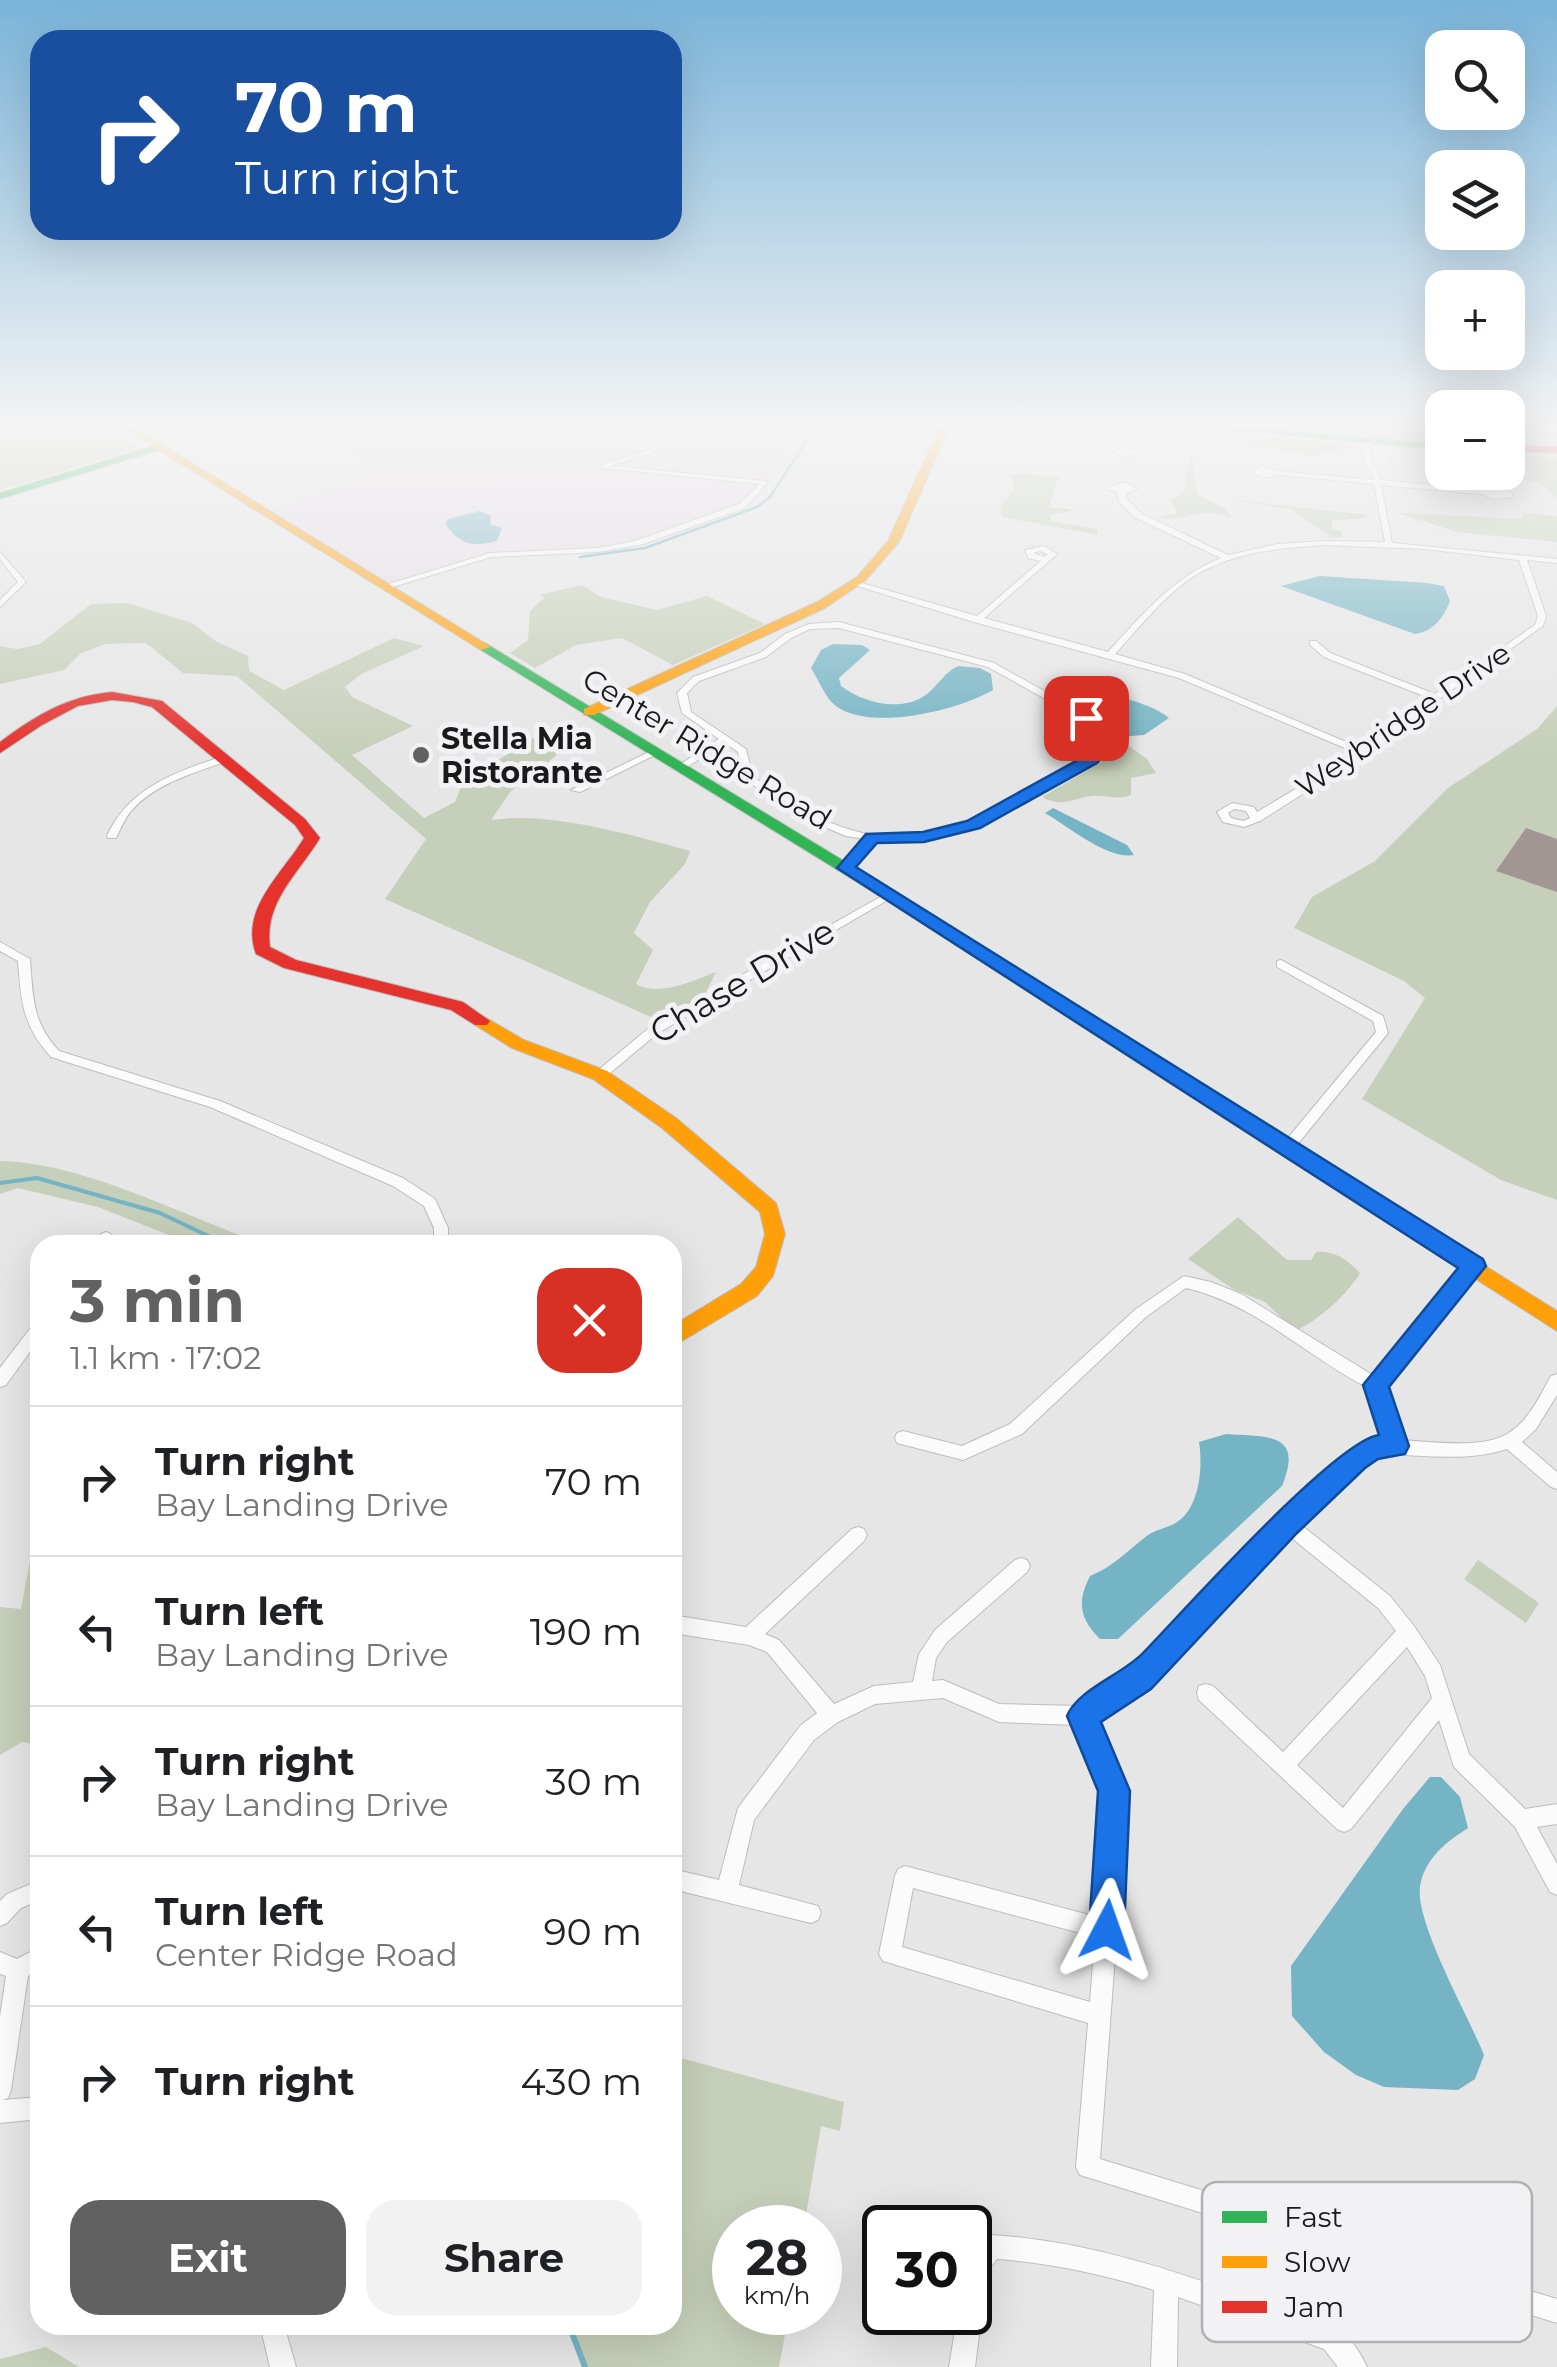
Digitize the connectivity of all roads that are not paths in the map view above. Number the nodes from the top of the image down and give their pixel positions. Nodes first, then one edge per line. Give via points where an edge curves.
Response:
1 (302, 536) edge
2 (654, 536) edge
3 (894, 536) edge
4 (1182, 536) edge
5 (1388, 536) edge
6 (1389, 544) junction
7 (0, 554) edge
8 (1044, 558) dead end
9 (1228, 558) junction
10 (1523, 558) junction
11 (1557, 561) edge
12 (855, 584) junction
13 (383, 587) junction
14 (0, 605) edge
15 (977, 620) junction
16 (739, 643) junction
17 (1313, 643) dead end
18 (763, 655) junction
19 (1109, 656) junction
20 (1434, 698) junction
21 (588, 712) junction
22 (726, 739) junction
23 (0, 749) edge
24 (1359, 750) junction
25 (656, 752) junction
26 (224, 760) junction
27 (681, 767) junction
28 (576, 790) dead end
29 (1256, 816) dead end
30 (112, 836) dead end
31 (872, 838) junction
32 (846, 868) junction
33 (889, 895) junction
34 (0, 946) edge
35 (1281, 964) dead end
36 (600, 1074) junction
37 (1287, 1148) junction
38 (442, 1235) edge
39 (1474, 1266) junction
40 (1557, 1322) edge
41 (682, 1332) edge
42 (30, 1340) edge
43 (0, 1380) edge
44 (1557, 1381) edge
45 (1376, 1385) junction
46 (1551, 1402) edge
47 (903, 1438) dead end
48 (1510, 1442) junction
49 (1396, 1446) junction
50 (1557, 1482) edge
51 (1287, 1524) junction
52 (858, 1534) dead end
53 (1021, 1566) dead end
54 (682, 1626) edge
55 (1408, 1632) junction
56 (749, 1636) junction
57 (922, 1690) junction
58 (1206, 1692) dead end
59 (1442, 1701) junction
60 (831, 1715) junction
61 (1083, 1716) junction
62 (1284, 1765) junction
63 (1557, 1814) edge
64 (1522, 1820) junction
65 (1554, 1875) edge
66 (682, 1881) edge
67 (727, 1891) junction
68 (30, 1894) edge
69 (811, 1913) dead end
70 (0, 1916) edge
71 (1107, 1930) junction
72 (9, 1967) edge
73 (1100, 2016) junction
74 (0, 2090) edge
75 (30, 2109) edge
76 (0, 2112) edge
77 (1202, 2202) edge
78 (992, 2247) edge
79 (1166, 2284) junction
80 (1202, 2296) edge
81 (1532, 2303) edge
82 (1557, 2311) edge
83 (275, 2335) edge
84 (967, 2335) edge
85 (1334, 2342) edge
86 (284, 2367) edge
87 (962, 2367) edge
88 (1164, 2367) edge
89 (1354, 2367) edge

1 - 13 main road, Center Ridge Road
2 - 13 street via 626,546 490,555
3 - 12 main road
4 - 9 street
5 - 6 street
6 - 9 street via 1315,544
6 - 10 street
7 - 14 street via 22,582
8 - 15 street
9 - 19 street via 1198,571
10 - 11 street
10 - 20 street, Weybridge Drive via 1542,616 1539,626
12 - 15 street
12 - 16 main road
13 - 21 main road, Center Ridge Road
15 - 19 street
16 - 18 street
16 - 21 main road
17 - 20 street via 1327,655
18 - 22 street via 696,679 682,693 687,713
18 - 31 street via 809,627 856,627 991,665 1097,727 1100,751 1091,760 974,825 924,837
19 - 24 street via 1182,676
20 - 24 street, Weybridge Drive
21 - 25 main road, Center Ridge Road
22 - 27 street via 710,748 708,758
22 - 31 street via 742,750 753,781 812,819
23 - 26 main road via 74,700 134,693
24 - 29 street, Weybridge Drive
25 - 27 main road, Center Ridge Road
25 - 28 street
26 - 30 street via 150,790 116,822
26 - 36 main road via 312,838 302,861 260,909 254,930 262,950 290,964 456,1006 518,1044
27 - 32 main road, Center Ridge Road
31 - 32 street
32 - 33 main road, Center Ridge Road
33 - 36 street, Chase Drive via 654,1030
33 - 37 main road, Center Ridge Road
34 - 38 street via 24,958 26,1010 55,1054 234,1110 398,1182 430,1203
35 - 37 street via 1380,1020 1382,1033
36 - 41 main road via 769,1208 775,1234 766,1270 749,1290
37 - 39 main road, Center Ridge Road
39 - 40 main road, Center Ridge Road
39 - 45 street
42 - 43 street
44 - 46 street
45 - 47 street via 1250,1305 1210,1285 1184,1282 1016,1429 963,1453
45 - 49 street
46 - 48 street
48 - 49 street via 1462,1449
48 - 50 street
49 - 51 street via 1364,1453
51 - 55 street via 1384,1602
51 - 61 street via 1140,1678
52 - 56 street
53 - 57 street via 941,1636 928,1654
54 - 56 street
55 - 59 street
55 - 62 street
56 - 60 street via 773,1646
57 - 60 street via 874,1695
57 - 61 street via 943,1688 999,1713
58 - 62 street
59 - 62 street via 1344,1822
59 - 64 street via 1462,1760
60 - 67 street via 808,1733 745,1815
61 - 71 street via 1114,1791
63 - 64 street
64 - 65 street
66 - 67 street
67 - 69 street
68 - 70 street
71 - 73 street
71 - 73 street via 905,1876 890,1954
72 - 74 street
73 - 77 street via 1088,2167
75 - 76 street
78 - 79 street via 1120,2268
79 - 80 street
79 - 88 street
81 - 82 street
83 - 86 street
84 - 87 street
85 - 89 street

